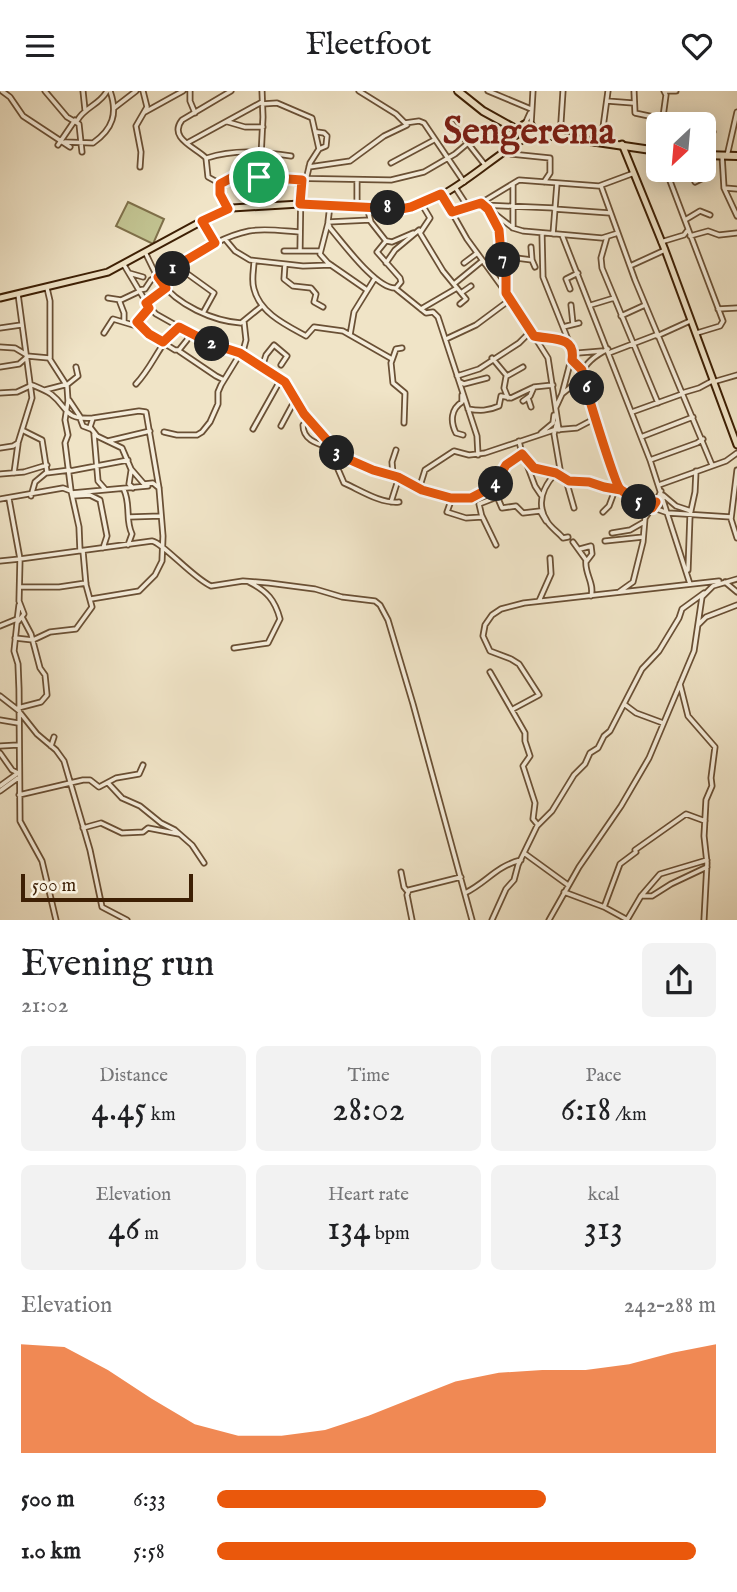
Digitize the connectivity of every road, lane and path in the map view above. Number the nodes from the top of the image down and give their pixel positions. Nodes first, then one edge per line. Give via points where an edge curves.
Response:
1 (46, 91) edge
2 (85, 91) edge
3 (136, 91) edge
4 (143, 91) edge
5 (169, 91) edge
6 (183, 91) edge
7 (190, 91) edge
8 (231, 91) edge
9 (261, 91) edge
10 (359, 91) edge
11 (458, 91) edge
12 (488, 91) edge
13 (533, 91) edge
14 (563, 91) edge
15 (608, 91) edge
16 (634, 91) edge
17 (664, 91) edge
18 (676, 91) edge
19 (5, 92) edge
20 (107, 92) edge
21 (172, 96) junction
22 (607, 101) junction
23 (262, 103) junction
24 (634, 103) junction
25 (114, 108) junction
26 (85, 110) junction
27 (531, 110) junction
28 (664, 112) edge
29 (737, 112) edge
30 (144, 113) junction
31 (195, 113) junction
32 (646, 116) edge
33 (76, 121) junction
34 (736, 121) edge
35 (228, 122) junction
36 (452, 123) dead end
37 (408, 124) junction
38 (263, 127) junction
39 (526, 130) junction
40 (316, 132) junction
41 (558, 136) junction
42 (433, 140) junction
43 (62, 142) junction
44 (601, 142) junction
45 (81, 143) junction
46 (187, 143) junction
47 (468, 143) junction
48 (622, 144) junction
49 (70, 147) dead end
50 (509, 148) junction
51 (319, 149) junction
52 (646, 149) edge
53 (82, 152) dead end
54 (261, 152) junction
55 (716, 155) edge
56 (724, 155) junction
57 (291, 156) dead end
58 (737, 156) edge
59 (206, 158) junction
60 (447, 159) junction
61 (391, 163) dead end
62 (140, 167) dead end
63 (309, 167) junction
64 (486, 167) junction
65 (308, 173) junction
66 (634, 173) junction
67 (260, 177) junction
68 (304, 180) junction
69 (314, 180) junction
70 (357, 180) junction
71 (464, 182) junction
72 (544, 182) junction
73 (670, 182) edge
74 (513, 183) junction
75 (557, 183) junction
76 (220, 184) junction
77 (601, 186) junction
78 (455, 187) junction
79 (724, 188) junction
80 (737, 188) edge
81 (441, 194) junction
82 (421, 203) junction
83 (300, 204) junction
84 (482, 204) junction
85 (330, 205) junction
86 (513, 205) junction
87 (357, 207) junction
88 (367, 207) junction
89 (468, 207) junction
90 (228, 209) junction
91 (488, 209) junction
92 (554, 209) junction
93 (452, 212) junction
94 (610, 213) junction
95 (710, 215) dead end
96 (737, 216) edge
97 (370, 220) junction
98 (685, 220) junction
99 (202, 221) junction
100 (328, 223) junction
101 (507, 223) junction
102 (498, 227) junction
103 (513, 227) junction
104 (420, 229) junction
105 (299, 232) junction
106 (618, 233) junction
107 (688, 233) junction
108 (737, 233) edge
109 (542, 234) junction
110 (553, 234) junction
111 (562, 235) junction
112 (607, 237) junction
113 (225, 239) junction
114 (385, 239) junction
115 (662, 242) junction
116 (215, 243) junction
117 (531, 247) dead end
118 (665, 250) junction
119 (284, 251) dead end
120 (300, 251) junction
121 (320, 251) junction
122 (145, 252) junction
123 (477, 254) junction
124 (499, 254) junction
125 (532, 260) junction
126 (254, 261) junction
127 (386, 263) junction
128 (464, 263) dead end
129 (483, 263) junction
130 (285, 264) junction
131 (124, 265) junction
132 (331, 265) junction
133 (630, 266) junction
134 (178, 267) junction
135 (535, 267) dead end
136 (129, 273) junction
137 (578, 273) junction
138 (143, 277) dead end
139 (158, 277) junction
140 (375, 278) junction
141 (455, 286) junction
142 (471, 286) dead end
143 (47, 288) junction
144 (166, 288) junction
145 (394, 288) junction
146 (570, 289) dead end
147 (139, 290) junction
148 (367, 290) junction
149 (461, 293) junction
150 (506, 293) junction
151 (18, 294) junction
152 (0, 298) edge
153 (108, 298) dead end
154 (614, 298) junction
155 (511, 299) junction
156 (119, 300) junction
157 (146, 303) junction
158 (460, 304) dead end
159 (571, 305) dead end
160 (591, 305) junction
161 (645, 305) junction
162 (262, 306) junction
163 (323, 307) dead end
164 (149, 308) junction
165 (737, 308) edge
166 (421, 309) junction
167 (718, 309) junction
168 (203, 313) junction
169 (621, 316) junction
170 (244, 321) junction
171 (690, 321) junction
172 (124, 322) junction
173 (137, 322) junction
174 (579, 323) dead end
175 (573, 324) junction
176 (21, 325) junction
177 (179, 327) junction
178 (563, 327) junction
179 (0, 328) edge
180 (189, 333) junction
181 (533, 333) junction
182 (104, 334) dead end
183 (695, 334) junction
184 (350, 335) junction
185 (657, 335) junction
186 (563, 337) junction
187 (23, 339) junction
188 (446, 339) junction
189 (163, 342) junction
190 (633, 345) junction
191 (0, 347) edge
192 (14, 348) junction
193 (402, 348) dead end
194 (572, 349) junction
195 (179, 351) junction
196 (607, 351) junction
197 (241, 354) junction
198 (26, 356) junction
199 (50, 358) junction
200 (492, 358) junction
201 (392, 359) junction
202 (572, 360) junction
203 (281, 365) dead end
204 (0, 367) edge
205 (76, 367) dead end
206 (262, 367) junction
207 (523, 367) dead end
208 (582, 370) junction
209 (737, 375) edge
210 (506, 376) junction
211 (458, 378) junction
212 (486, 378) dead end
213 (281, 379) junction
214 (224, 380) junction
215 (713, 381) junction
216 (136, 384) dead end
217 (564, 384) junction
218 (30, 385) junction
219 (66, 385) junction
220 (586, 385) junction
221 (553, 386) junction
222 (532, 388) junction
223 (462, 389) junction
224 (570, 389) junction
225 (43, 390) junction
226 (0, 393) edge
227 (682, 393) junction
228 (562, 394) junction
229 (508, 398) junction
230 (528, 398) junction
231 (68, 399) junction
232 (295, 400) junction
233 (523, 401) dead end
234 (57, 402) junction
235 (658, 403) junction
236 (531, 407) dead end
237 (468, 409) junction
238 (556, 409) junction
239 (66, 410) junction
240 (631, 412) junction
241 (693, 417) junction
242 (80, 418) junction
243 (93, 418) junction
244 (596, 418) junction
245 (309, 419) junction
246 (65, 420) junction
247 (404, 423) dead end
248 (281, 426) dead end
249 (253, 429) dead end
250 (22, 430) junction
251 (557, 430) junction
252 (92, 431) junction
253 (150, 431) junction
254 (164, 432) dead end
255 (541, 433) junction
256 (463, 435) dead end
257 (641, 437) junction
258 (702, 439) junction
259 (19, 441) junction
260 (106, 441) junction
261 (519, 441) junction
262 (737, 445) edge
263 (0, 448) edge
264 (334, 449) junction
265 (396, 450) dead end
266 (737, 453) edge
267 (478, 454) junction
268 (523, 456) junction
269 (128, 460) junction
270 (650, 460) junction
271 (98, 464) junction
272 (47, 465) junction
273 (712, 465) junction
274 (70, 470) junction
275 (131, 470) junction
276 (737, 470) edge
277 (696, 471) junction
278 (14, 473) junction
279 (46, 473) junction
280 (0, 474) edge
281 (557, 474) junction
282 (393, 475) junction
283 (399, 477) junction
284 (565, 479) junction
285 (149, 484) junction
286 (659, 485) junction
287 (493, 487) junction
288 (133, 488) junction
289 (159, 488) junction
290 (123, 489) junction
291 (419, 489) junction
292 (618, 489) junction
293 (107, 490) junction
294 (72, 493) junction
295 (661, 493) junction
296 (541, 495) junction
297 (31, 496) junction
298 (497, 497) junction
299 (452, 498) junction
300 (0, 499) edge
301 (9, 499) junction
302 (465, 499) junction
303 (391, 502) junction
304 (399, 502) dead end
305 (457, 504) dead end
306 (651, 507) junction
307 (574, 508) dead end
308 (603, 512) dead end
309 (668, 513) junction
310 (690, 513) junction
311 (161, 516) junction
312 (482, 516) junction
313 (129, 517) junction
314 (731, 517) junction
315 (547, 522) junction
316 (644, 522) junction
317 (612, 533) dead end
318 (568, 537) dead end
319 (643, 537) junction
320 (737, 538) edge
321 (605, 541) dead end
322 (573, 542) dead end
323 (128, 544) junction
324 (162, 545) junction
325 (496, 545) dead end
326 (103, 548) junction
327 (579, 550) junction
328 (81, 551) junction
329 (550, 558) dead end
330 (20, 559) junction
331 (0, 561) edge
332 (586, 562) junction
333 (688, 576) junction
334 (737, 579) edge
335 (247, 581) junction
336 (726, 581) junction
337 (86, 583) junction
338 (690, 584) junction
339 (20, 587) junction
340 (737, 591) edge
341 (706, 592) junction
342 (617, 593) junction
343 (591, 596) junction
344 (91, 599) junction
345 (539, 601) junction
346 (737, 605) edge
347 (19, 620) junction
348 (698, 624) junction
349 (0, 626) edge
350 (15, 638) junction
351 (33, 640) junction
352 (234, 648) dead end
353 (490, 672) dead end
354 (680, 683) junction
355 (0, 696) edge
356 (624, 704) junction
357 (18, 709) junction
358 (513, 709) junction
359 (0, 720) edge
360 (18, 723) junction
361 (663, 723) junction
362 (54, 737) dead end
363 (18, 745) junction
364 (0, 746) edge
365 (51, 746) junction
366 (0, 753) edge
367 (143, 765) dead end
368 (18, 776) junction
369 (69, 782) junction
370 (108, 783) junction
371 (0, 788) edge
372 (19, 795) junction
373 (705, 821) junction
374 (538, 825) junction
375 (83, 828) junction
376 (179, 834) junction
377 (524, 853) junction
378 (521, 860) junction
379 (706, 860) junction
380 (204, 863) dead end
381 (706, 867) junction
382 (401, 872) dead end
383 (461, 877) junction
384 (568, 885) junction
385 (408, 891) junction
386 (564, 892) junction
387 (465, 893) junction
388 (641, 896) junction
389 (604, 907) junction
390 (56, 920) edge
391 (128, 920) edge
392 (412, 920) edge
393 (472, 920) edge
394 (492, 920) edge
395 (549, 920) edge
396 (627, 920) edge
397 (704, 920) edge

1 - 33 street via 67,117
2 - 26 street
3 - 25 street
4 - 30 street
5 - 21 street
6 - 21 street
7 - 31 street
8 - 31 street
9 - 23 street
10 - 37 street
11 - 39 highway via 502,122
12 - 27 street
13 - 27 street
14 - 41 street
15 - 22 street
16 - 24 street
17 - 18 street
17 - 28 street
19 - 43 street via 23,116
20 - 25 street
20 - 26 street
21 - 30 street
22 - 24 street
22 - 44 street
23 - 35 street
23 - 38 street
23 - 40 street via 277,103 307,114
24 - 32 street via 635,113
25 - 45 street via 113,122 97,140
26 - 33 street
27 - 39 street
29 - 34 street
30 - 62 street via 136,126
31 - 46 street via 178,128 178,135
33 - 43 street
33 - 45 street
34 - 56 street
35 - 38 street
35 - 46 street
36 - 47 street
37 - 42 street via 423,122
37 - 63 street via 350,161
38 - 54 street
39 - 41 highway
39 - 50 main road
40 - 51 street
40 - 51 street via 327,136 327,144
41 - 44 highway
42 - 60 street
42 - 61 street
43 - 45 street
43 - 49 street
44 - 48 highway
45 - 53 street
46 - 59 street
47 - 60 street
47 - 64 street
48 - 52 highway
48 - 66 main road
50 - 64 main road
50 - 72 street via 511,154 551,158
51 - 63 street
54 - 57 street
54 - 59 street
54 - 67 street
55 - 56 highway
56 - 58 highway
56 - 79 street
59 - 76 street via 208,177
60 - 70 street via 406,178
60 - 71 street
63 - 65 street
64 - 71 main road
65 - 68 street
65 - 69 street
66 - 77 street
66 - 115 main road
67 - 68 street
67 - 76 street via 233,177
68 - 69 street
68 - 83 street
69 - 70 street
70 - 87 street
71 - 78 main road
72 - 74 street
72 - 75 street
73 - 98 street
74 - 84 street
74 - 86 street
75 - 77 street
75 - 92 street
76 - 90 street
77 - 94 street
78 - 81 main road
78 - 89 street
79 - 80 street
79 - 96 street
81 - 82 main road
81 - 93 street
82 - 88 main road via 401,209
82 - 104 street via 430,218
83 - 85 main road
83 - 90 main road
83 - 105 street
84 - 86 street
84 - 89 street
84 - 91 street
85 - 87 main road
85 - 100 street
86 - 92 street
86 - 103 street
87 - 88 main road
88 - 97 street
89 - 93 street
90 - 99 main road
91 - 101 street
91 - 102 street
92 - 94 street
92 - 110 street
93 - 123 street
94 - 106 street
95 - 98 street via 700,211
97 - 100 street
97 - 114 street
98 - 107 street
99 - 116 street
99 - 122 main road
100 - 121 street
100 - 140 street
101 - 102 street
101 - 103 street
102 - 124 street
103 - 109 street
104 - 114 street via 392,242
104 - 127 street
104 - 141 street
105 - 113 street via 251,231
105 - 120 street
106 - 112 street
106 - 133 street
107 - 108 street
107 - 115 street
107 - 167 street
109 - 110 street
109 - 178 street via 542,273
110 - 111 street
111 - 112 street
111 - 137 street
112 - 154 street via 601,264
113 - 116 street
113 - 126 street via 235,251
114 - 127 street via 377,252
115 - 118 main road
116 - 134 street
117 - 125 street
118 - 133 street
118 - 171 main road
119 - 120 street
120 - 121 street
121 - 132 street
122 - 131 main road
122 - 139 street
123 - 128 street
123 - 129 street
124 - 125 street
124 - 129 street
124 - 150 street
125 - 135 street
126 - 130 street
126 - 162 street via 253,287
127 - 145 street via 400,278
129 - 141 street
129 - 150 street
130 - 132 street
130 - 163 street via 284,279 293,286 311,288 316,294 314,302
131 - 136 street
131 - 143 main road
132 - 148 street
133 - 161 street
134 - 139 street
134 - 168 street via 214,294
136 - 138 street
136 - 147 street
137 - 146 street via 566,279
137 - 160 street
139 - 144 street
139 - 147 street
140 - 145 street
140 - 148 street
141 - 149 street
141 - 166 street
142 - 149 street
143 - 151 main road
143 - 199 street
144 - 157 street
144 - 168 street
145 - 166 street
147 - 156 street
147 - 157 street
148 - 184 street via 354,312
149 - 158 street via 466,299
150 - 155 street
151 - 152 main road
151 - 176 street
153 - 156 street
154 - 160 street
154 - 169 street
155 - 181 street
155 - 188 street via 476,325
156 - 172 street
157 - 164 street
159 - 175 street
160 - 196 street
161 - 169 street
161 - 185 street
162 - 170 street
162 - 184 street via 304,336 314,327
164 - 173 street
164 - 177 street
165 - 167 street
166 - 188 street via 437,314
167 - 183 street via 722,324
168 - 170 street
169 - 190 street
170 - 197 street via 246,340
171 - 183 main road
171 - 185 street
172 - 173 street
172 - 182 street via 113,319
173 - 189 street
174 - 175 street
175 - 178 street
176 - 179 street
176 - 187 street
177 - 180 street
177 - 189 street
178 - 186 street
180 - 195 street
180 - 197 street
181 - 186 street via 549,339
181 - 200 street
181 - 221 street via 550,362
183 - 215 main road
184 - 201 street
185 - 190 street
185 - 227 street
186 - 194 street
187 - 192 street
187 - 198 street
188 - 211 street
189 - 195 street
189 - 216 street
190 - 196 street
190 - 235 street
191 - 192 street
192 - 198 street
193 - 201 street via 396,349
194 - 196 street via 578,353
194 - 202 street
195 - 214 street
196 - 208 street
196 - 240 street
197 - 206 street
197 - 214 street
198 - 199 street
198 - 204 street via 19,364
198 - 218 street
199 - 219 street
200 - 210 street
200 - 211 street
201 - 247 street via 393,383 405,393
202 - 208 street
202 - 217 street
203 - 206 street via 288,356 274,345
205 - 219 street via 78,377
206 - 213 street
207 - 210 street
208 - 220 street
209 - 215 street
210 - 229 street
211 - 212 street via 464,384
211 - 223 street
213 - 232 street
213 - 249 street
214 - 254 street via 218,404 201,433
215 - 227 street
215 - 262 main road
217 - 221 street
217 - 228 street
218 - 225 street
218 - 226 street via 18,392
218 - 250 street via 32,400
219 - 225 street
219 - 231 street
220 - 224 street
220 - 224 street via 579,380
220 - 244 street
221 - 222 street
221 - 238 street
222 - 229 street
222 - 230 street
223 - 237 street
223 - 256 street via 463,401 452,416 456,433
224 - 228 street
225 - 234 street
227 - 235 street
227 - 241 street
228 - 238 street
229 - 237 street via 501,396 499,406 486,411
230 - 233 street
230 - 236 street
231 - 239 street
231 - 242 street
232 - 245 street
232 - 248 street
234 - 239 street
234 - 246 street
235 - 240 street
237 - 267 street
238 - 251 street
238 - 255 street via 554,422
239 - 242 street
239 - 246 street
240 - 257 street
241 - 257 street
241 - 258 street
242 - 243 street
242 - 252 street
243 - 252 street
243 - 253 street via 143,411
244 - 251 street via 575,429
244 - 292 street
245 - 264 street
245 - 264 street via 303,425 304,433 311,441
246 - 274 street
250 - 259 street
250 - 272 street via 42,440
251 - 255 street
251 - 281 street
252 - 260 street
252 - 271 street
253 - 260 street
253 - 289 street
255 - 261 street
257 - 270 street
258 - 270 street
258 - 273 street
259 - 263 street
259 - 278 street
260 - 269 street via 120,447
261 - 267 street
261 - 268 street
264 - 282 street via 355,463
264 - 303 street via 343,482
265 - 282 street
266 - 273 street
267 - 291 street via 455,450 441,457 425,470
268 - 281 street via 534,468
268 - 287 street via 506,465
268 - 296 street
269 - 271 street
269 - 275 street
270 - 286 street
271 - 274 street
271 - 293 street via 98,481
272 - 278 street
272 - 279 street
273 - 277 street
274 - 279 street
274 - 294 street
275 - 285 street
275 - 288 street via 129,484
276 - 314 street
277 - 286 street
277 - 310 street
278 - 280 street
279 - 297 street via 35,482
281 - 284 street
281 - 296 street
282 - 283 street
283 - 291 street
283 - 303 street
284 - 292 street
284 - 307 street
285 - 288 street
285 - 289 street
286 - 295 street
287 - 298 street
287 - 302 street
288 - 290 street
289 - 311 street
290 - 293 street
290 - 313 street
291 - 299 street
292 - 306 street
292 - 308 street
293 - 294 street
294 - 297 street via 63,488
294 - 326 street via 100,500 107,536
294 - 328 street
295 - 306 street
295 - 309 street
295 - 310 street
296 - 315 street
297 - 301 street
298 - 312 street via 480,503
298 - 315 street via 502,509 516,506 523,513 540,511
299 - 302 street
299 - 312 street via 448,513
300 - 301 street
301 - 330 street
302 - 305 street
303 - 304 street
306 - 309 street
306 - 316 street
309 - 310 street
309 - 333 street
310 - 314 street
310 - 333 street
311 - 313 street
311 - 324 street
312 - 325 street
313 - 323 street via 132,537
314 - 320 street
315 - 318 street via 563,538
316 - 317 street
316 - 319 street
319 - 321 street
319 - 342 street via 633,582
322 - 327 street
323 - 324 street via 155,541
323 - 326 street
324 - 335 street via 207,584
324 - 344 street via 160,566 142,589
326 - 328 street
327 - 332 street
327 - 332 street via 591,546
328 - 330 street
328 - 337 street
329 - 345 street via 551,576
330 - 331 street
330 - 339 street
332 - 343 street
333 - 338 street
334 - 336 street
335 - 352 street via 268,593 280,619 268,643
335 - 383 street via 375,601 384,610
336 - 338 street
336 - 340 street
336 - 341 street
337 - 339 street
337 - 344 street
338 - 342 street
339 - 347 street via 19,605 24,614
341 - 348 street
341 - 356 street via 682,609
342 - 343 street
343 - 345 street
344 - 351 street via 92,607 78,628
345 - 358 street via 496,612 483,630 488,649 516,662 539,694
346 - 348 street
347 - 349 street
347 - 350 street
347 - 351 street
348 - 354 street via 694,651
350 - 351 street
350 - 357 street
351 - 357 street via 46,675 47,695 41,702
353 - 358 street
354 - 361 street
354 - 373 street via 688,716 715,747
355 - 357 street
356 - 361 street
356 - 374 street via 599,747
357 - 360 street
357 - 365 street
358 - 374 street via 526,733 530,756 523,766
359 - 360 street
360 - 363 street
361 - 384 street via 646,764
362 - 365 street
363 - 364 street
363 - 368 street
365 - 369 street via 64,761
366 - 368 street
367 - 370 street via 139,774
368 - 371 street
368 - 372 street
369 - 370 street via 89,779 97,787
369 - 372 street
369 - 375 street
370 - 376 street via 122,798
372 - 390 street via 20,821 41,861
373 - 379 street
373 - 389 street via 686,814 635,849 620,864
374 - 377 street
375 - 376 street via 101,823 122,833 148,828
375 - 391 street via 102,907
376 - 380 street
377 - 378 street
377 - 384 street
378 - 387 street via 489,874
378 - 394 street
379 - 381 street
379 - 388 street via 660,874
381 - 388 street via 652,896
381 - 397 street
382 - 385 street
383 - 385 street
383 - 387 street
384 - 386 street
385 - 392 street
386 - 389 street
386 - 395 street
387 - 393 street
388 - 396 street
389 - 396 street

